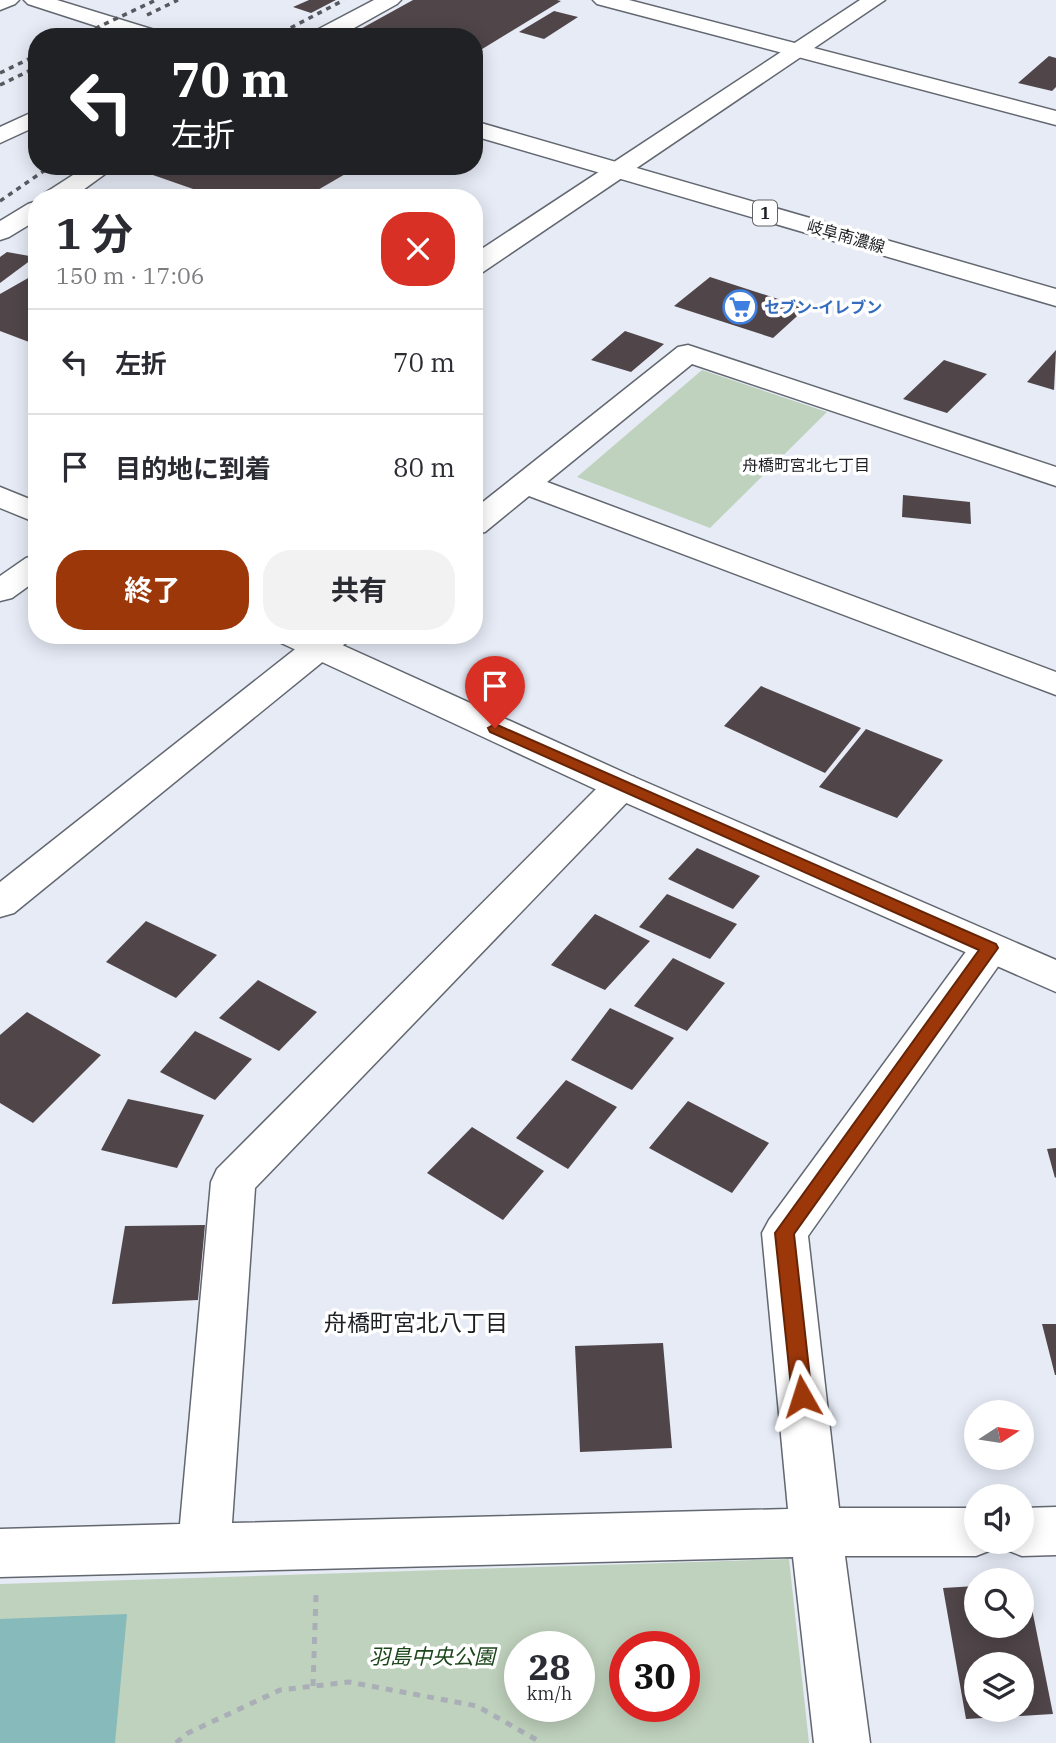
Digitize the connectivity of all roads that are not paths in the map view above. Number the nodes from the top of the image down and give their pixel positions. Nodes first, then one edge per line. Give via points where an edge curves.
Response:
1 (8, 0) edge
2 (35, 0) edge
3 (390, 0) edge
4 (604, 0) edge
5 (874, 0) edge
6 (0, 4) edge
7 (124, 28) edge
8 (338, 28) edge
9 (798, 51) junction
10 (1056, 118) edge
11 (483, 131) edge
12 (616, 169) junction
13 (90, 175) edge
14 (68, 189) edge
15 (28, 215) edge
16 (0, 232) edge
17 (483, 259) edge
18 (1056, 298) edge
19 (1056, 477) edge
20 (525, 484) junction
21 (0, 496) edge
22 (28, 510) edge
23 (483, 517) edge
24 (28, 571) edge
25 (0, 591) edge
26 (310, 644) edge
27 (323, 644) edge
28 (1056, 684) edge
29 (621, 786) junction
30 (0, 903) edge
31 (990, 948) junction
32 (1056, 977) edge
33 (1056, 1531) edge
34 (816, 1532) junction
35 (964, 1532) edge
36 (1034, 1532) edge
37 (204, 1547) junction
38 (0, 1553) edge
39 (842, 1743) edge

1 - 6 street
2 - 7 street
3 - 8 street
4 - 9 street
5 - 9 street
9 - 10 street
9 - 12 street
11 - 12 street, 岐阜南濃線 / 1
12 - 17 street
12 - 18 street, 岐阜南濃線 / 1
13 - 14 street
15 - 16 street
19 - 20 street via 688,353
20 - 23 street
20 - 28 street
21 - 22 street
24 - 25 street
26 - 30 street
27 - 29 street
29 - 31 street
29 - 37 street via 233,1182
31 - 32 street
31 - 34 street via 785,1233
33 - 36 street
34 - 35 street
34 - 37 street
34 - 39 street
37 - 38 street

